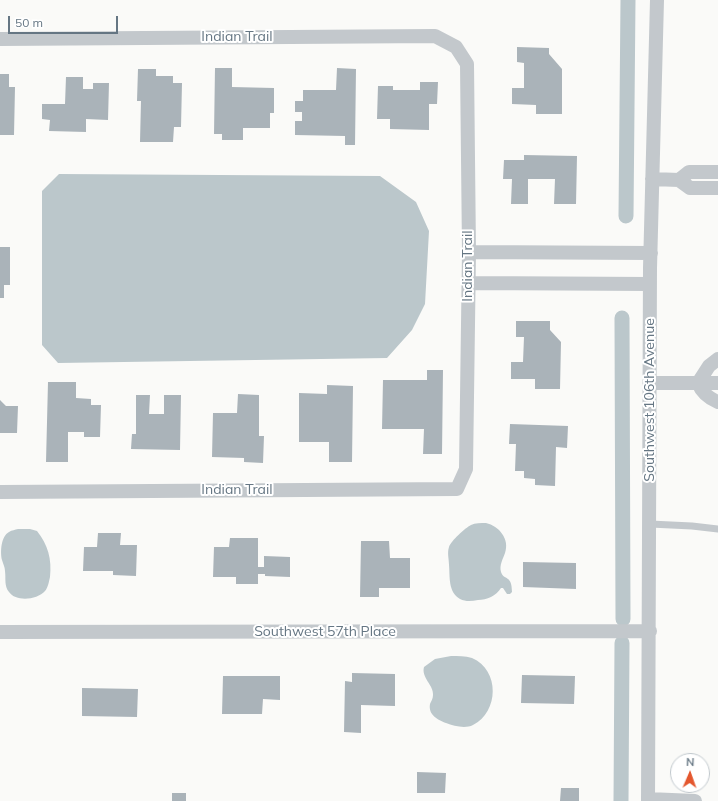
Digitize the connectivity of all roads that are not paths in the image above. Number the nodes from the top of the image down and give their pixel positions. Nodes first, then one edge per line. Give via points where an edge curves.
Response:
1 (657, 0) edge
2 (0, 39) edge
3 (718, 172) edge
4 (652, 179) junction
5 (679, 180) junction
6 (718, 188) edge
7 (468, 252) junction
8 (651, 253) junction
9 (468, 283) junction
10 (650, 284) junction
11 (718, 359) edge
12 (650, 383) junction
13 (698, 384) junction
14 (718, 384) edge
15 (718, 402) edge
16 (0, 492) edge
17 (650, 524) junction
18 (718, 529) edge
19 (650, 631) junction
20 (0, 632) edge
21 (648, 800) edge
22 (695, 801) edge

1 - 4 street, Southwest 106th Avenue
2 - 7 street, Indian Trail via 435,36 456,47 467,64
3 - 5 street via 689,172
4 - 5 street
4 - 8 street, Southwest 106th Avenue
5 - 6 street via 690,188
7 - 8 street
7 - 9 street, Indian Trail
8 - 10 street, Southwest 106th Avenue
9 - 10 street
9 - 16 street, Indian Trail via 466,469 457,489
10 - 12 street, Southwest 106th Avenue
11 - 13 street via 709,366
12 - 13 street
12 - 17 street, Southwest 106th Avenue
13 - 14 street
13 - 15 street via 708,397
17 - 18 lane
17 - 19 street, Southwest 106th Avenue
19 - 20 street, Southwest 57th Place
19 - 21 street, Southwest 106th Avenue
21 - 22 street

